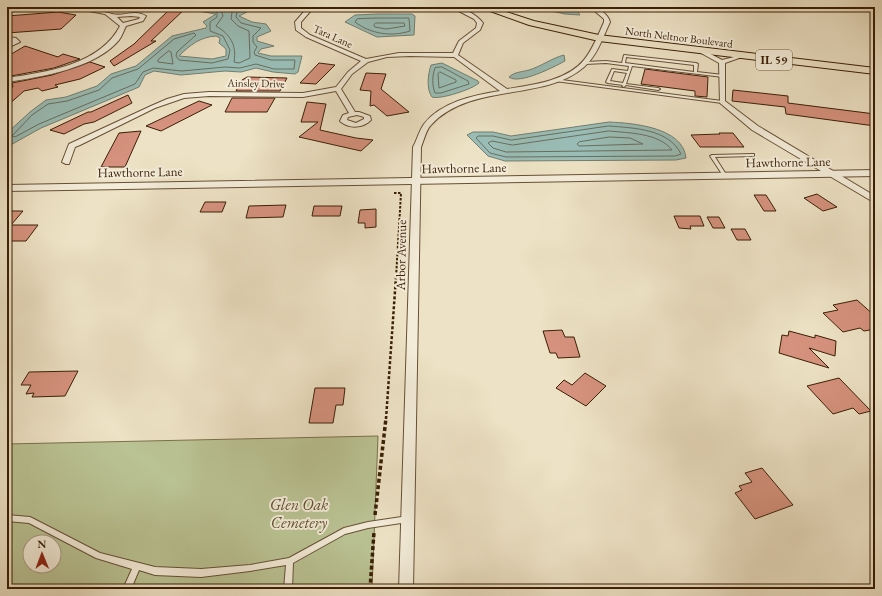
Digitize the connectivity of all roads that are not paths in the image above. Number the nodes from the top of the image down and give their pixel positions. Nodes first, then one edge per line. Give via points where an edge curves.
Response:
1 (42, 7) edge
2 (71, 7) edge
3 (312, 7) edge
4 (454, 7) edge
5 (483, 7) edge
6 (498, 7) edge
7 (593, 7) edge
8 (7, 10) edge
9 (111, 16) junction
10 (123, 25) junction
11 (600, 36) junction
12 (7, 39) edge
13 (7, 46) edge
14 (702, 52) junction
15 (455, 55) junction
16 (740, 56) junction
17 (366, 62) junction
18 (722, 62) junction
19 (585, 63) junction
20 (623, 64) junction
21 (631, 65) junction
22 (875, 67) edge
23 (875, 71) edge
24 (629, 72) junction
25 (694, 73) junction
26 (723, 76) junction
27 (7, 80) edge
28 (555, 80) junction
29 (624, 85) junction
30 (338, 89) junction
31 (623, 89) junction
32 (658, 89) dead end
33 (505, 91) junction
34 (722, 102) junction
35 (352, 113) dead end
36 (753, 155) dead end
37 (66, 162) dead end
38 (875, 173) edge
39 (832, 174) junction
40 (725, 176) junction
41 (417, 181) junction
42 (7, 188) edge
43 (875, 200) edge
44 (7, 518) edge
45 (408, 519) junction
46 (290, 561) junction
47 (137, 566) junction
48 (127, 589) edge
49 (288, 589) edge
50 (406, 589) edge

1 - 8 street
2 - 9 street via 96,10
3 - 17 street, Tara Lane via 298,22 298,29
4 - 15 street via 476,18 480,23 478,29 461,42
5 - 11 main road, North Neltnor Boulevard / IL 59 via 532,23
6 - 11 main road, North Neltnor Boulevard / IL 59
7 - 11 street via 607,22
9 - 10 street
9 - 10 street via 143,16 141,20
10 - 27 street via 116,41 92,56 57,70
11 - 14 main road, North Neltnor Boulevard / IL 59
11 - 19 street, Arbor Avenue
11 - 22 main road, North Neltnor Boulevard / IL 59
12 - 13 street via 14,39 17,42
14 - 16 main road, North Neltnor Boulevard / IL 59
14 - 18 street
15 - 17 street via 399,55
15 - 33 street
16 - 18 street
16 - 23 main road, North Neltnor Boulevard / IL 59
17 - 30 street via 349,74
18 - 26 street
19 - 20 lane
19 - 28 street, Arbor Avenue via 570,75
20 - 21 lane
20 - 25 lane via 626,56 696,64
21 - 24 lane
21 - 25 lane
24 - 29 lane
24 - 29 lane via 613,70 608,82
25 - 26 lane
26 - 34 street
28 - 31 lane
28 - 33 street, Arbor Avenue
29 - 31 lane
29 - 32 lane
30 - 35 street
30 - 37 street, Ainsley Drive via 298,95 204,94 169,100 72,146
31 - 34 lane
33 - 41 street, Arbor Avenue via 463,102 433,120 419,139
34 - 39 street via 755,128
36 - 40 lane via 712,156
38 - 39 street, Hawthorne Lane
39 - 40 street, Hawthorne Lane
39 - 43 street
40 - 41 street, Hawthorne Lane
41 - 42 street, Hawthorne Lane
41 - 45 street, Arbor Avenue
44 - 47 lane via 30,520 99,556
45 - 46 lane via 344,531
45 - 50 street, Arbor Avenue
46 - 47 lane via 201,573 154,570
46 - 49 lane
47 - 48 lane

